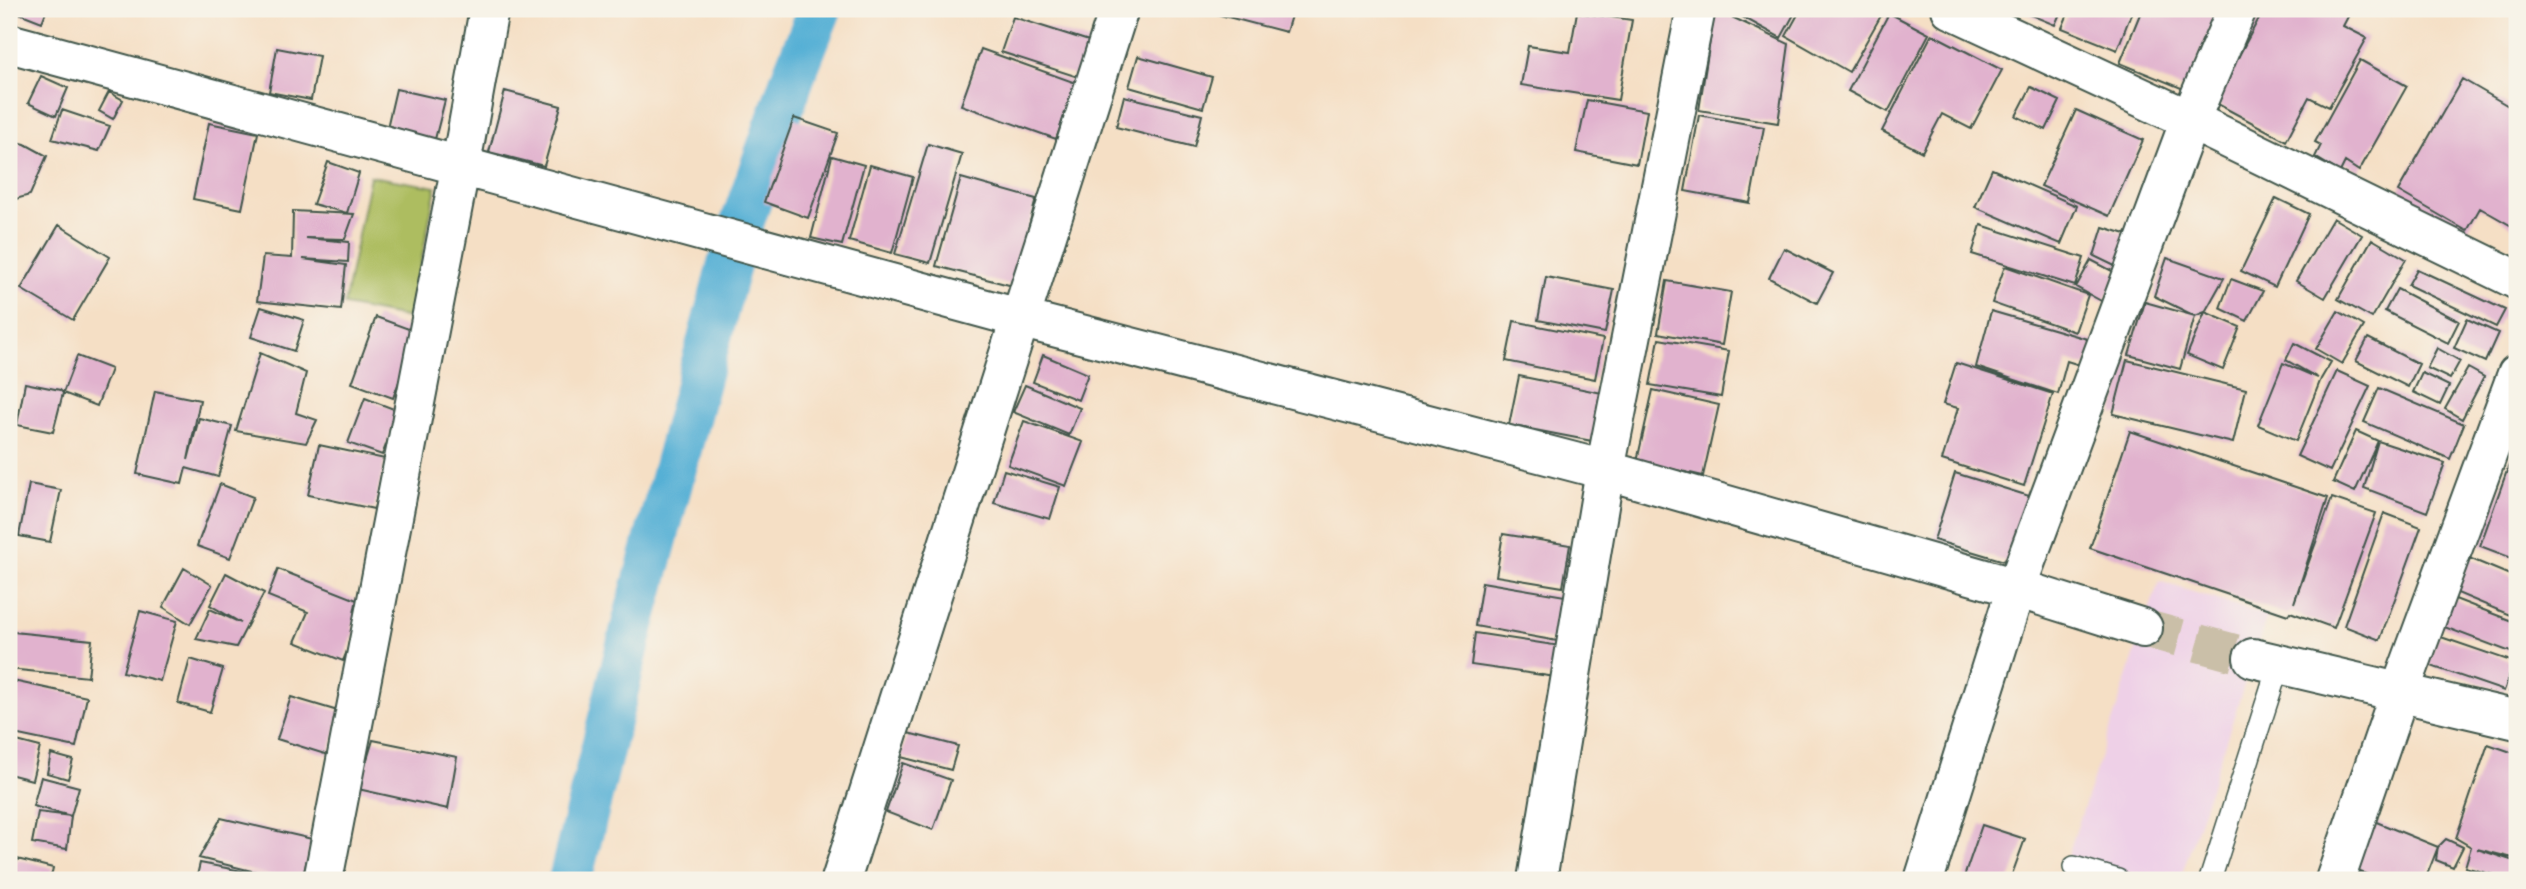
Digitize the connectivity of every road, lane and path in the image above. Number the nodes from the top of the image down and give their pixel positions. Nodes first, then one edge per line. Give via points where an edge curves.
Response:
1 (489, 9) edge
2 (1119, 9) edge
3 (1696, 9) edge
4 (1951, 9) edge
5 (2238, 9) edge
6 (9, 43) edge
7 (2190, 120) junction
8 (461, 164) junction
9 (2517, 280) edge
10 (1019, 318) junction
11 (2517, 374) edge
12 (1605, 470) junction
13 (2016, 588) junction
14 (2143, 628) tunnel mouth
15 (2266, 661) joint
16 (2399, 694) junction
17 (2517, 720) edge
18 (2074, 867) dead end
19 (323, 880) edge
20 (841, 880) edge
21 (1537, 880) edge
22 (1924, 880) edge
23 (2118, 880) edge
24 (2210, 880) edge
25 (2335, 880) edge

1 - 8 street
2 - 10 street
3 - 12 street
4 - 7 street
5 - 7 street
6 - 8 street
7 - 9 street
7 - 13 street
8 - 10 street
8 - 19 street
10 - 12 street
10 - 20 street
11 - 16 street
12 - 13 street
12 - 21 street
13 - 14 street
13 - 22 street
15 - 16 street
15 - 24 lane
16 - 17 street
16 - 25 street
18 - 23 lane

